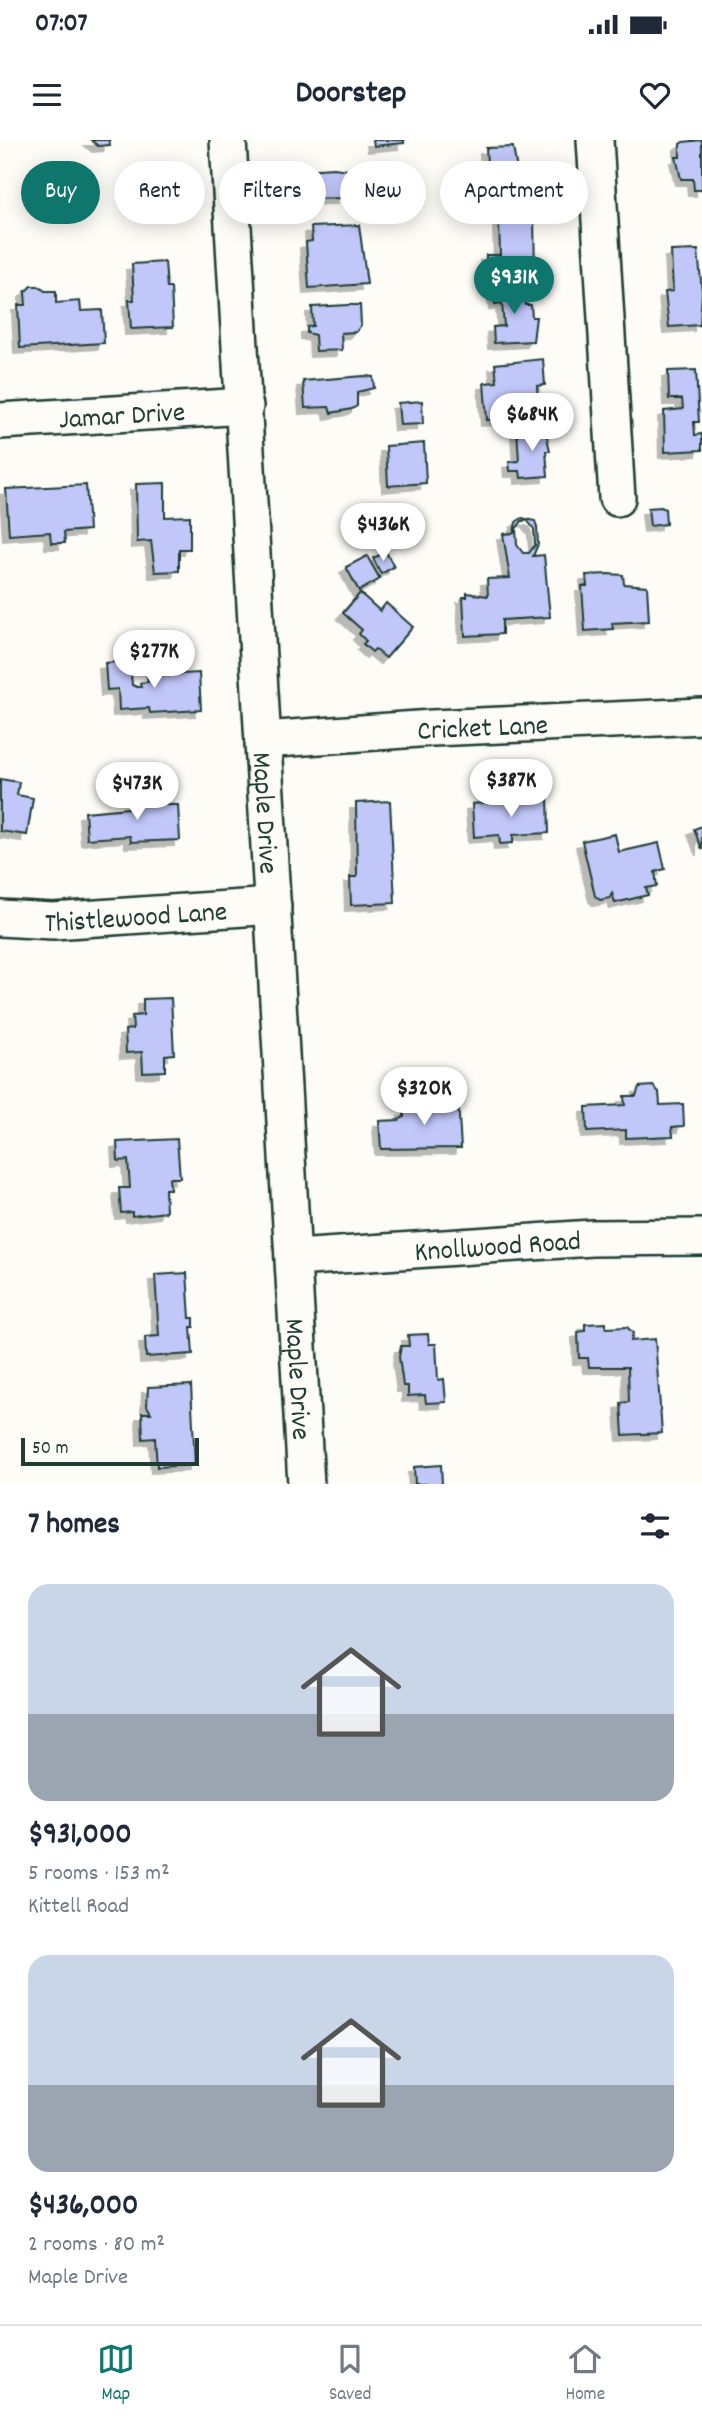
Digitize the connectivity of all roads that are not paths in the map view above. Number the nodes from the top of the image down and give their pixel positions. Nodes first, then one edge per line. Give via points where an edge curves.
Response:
1 (228, 140) edge
2 (595, 140) edge
3 (245, 406) junction
4 (0, 421) edge
5 (617, 498) dead end
6 (702, 716) edge
7 (263, 740) junction
8 (274, 906) junction
9 (0, 918) edge
10 (702, 1237) edge
11 (295, 1258) junction
12 (306, 1484) edge

1 - 3 street, Maple Drive
2 - 5 street
3 - 4 street, Jamar Drive
3 - 7 street, Maple Drive
6 - 7 street, Cricket Lane
7 - 8 street, Maple Drive
8 - 9 street, Thistlewood Lane via 53,921
8 - 11 street, Maple Drive
10 - 11 street, Knollwood Road via 592,1238
11 - 12 street, Maple Drive

